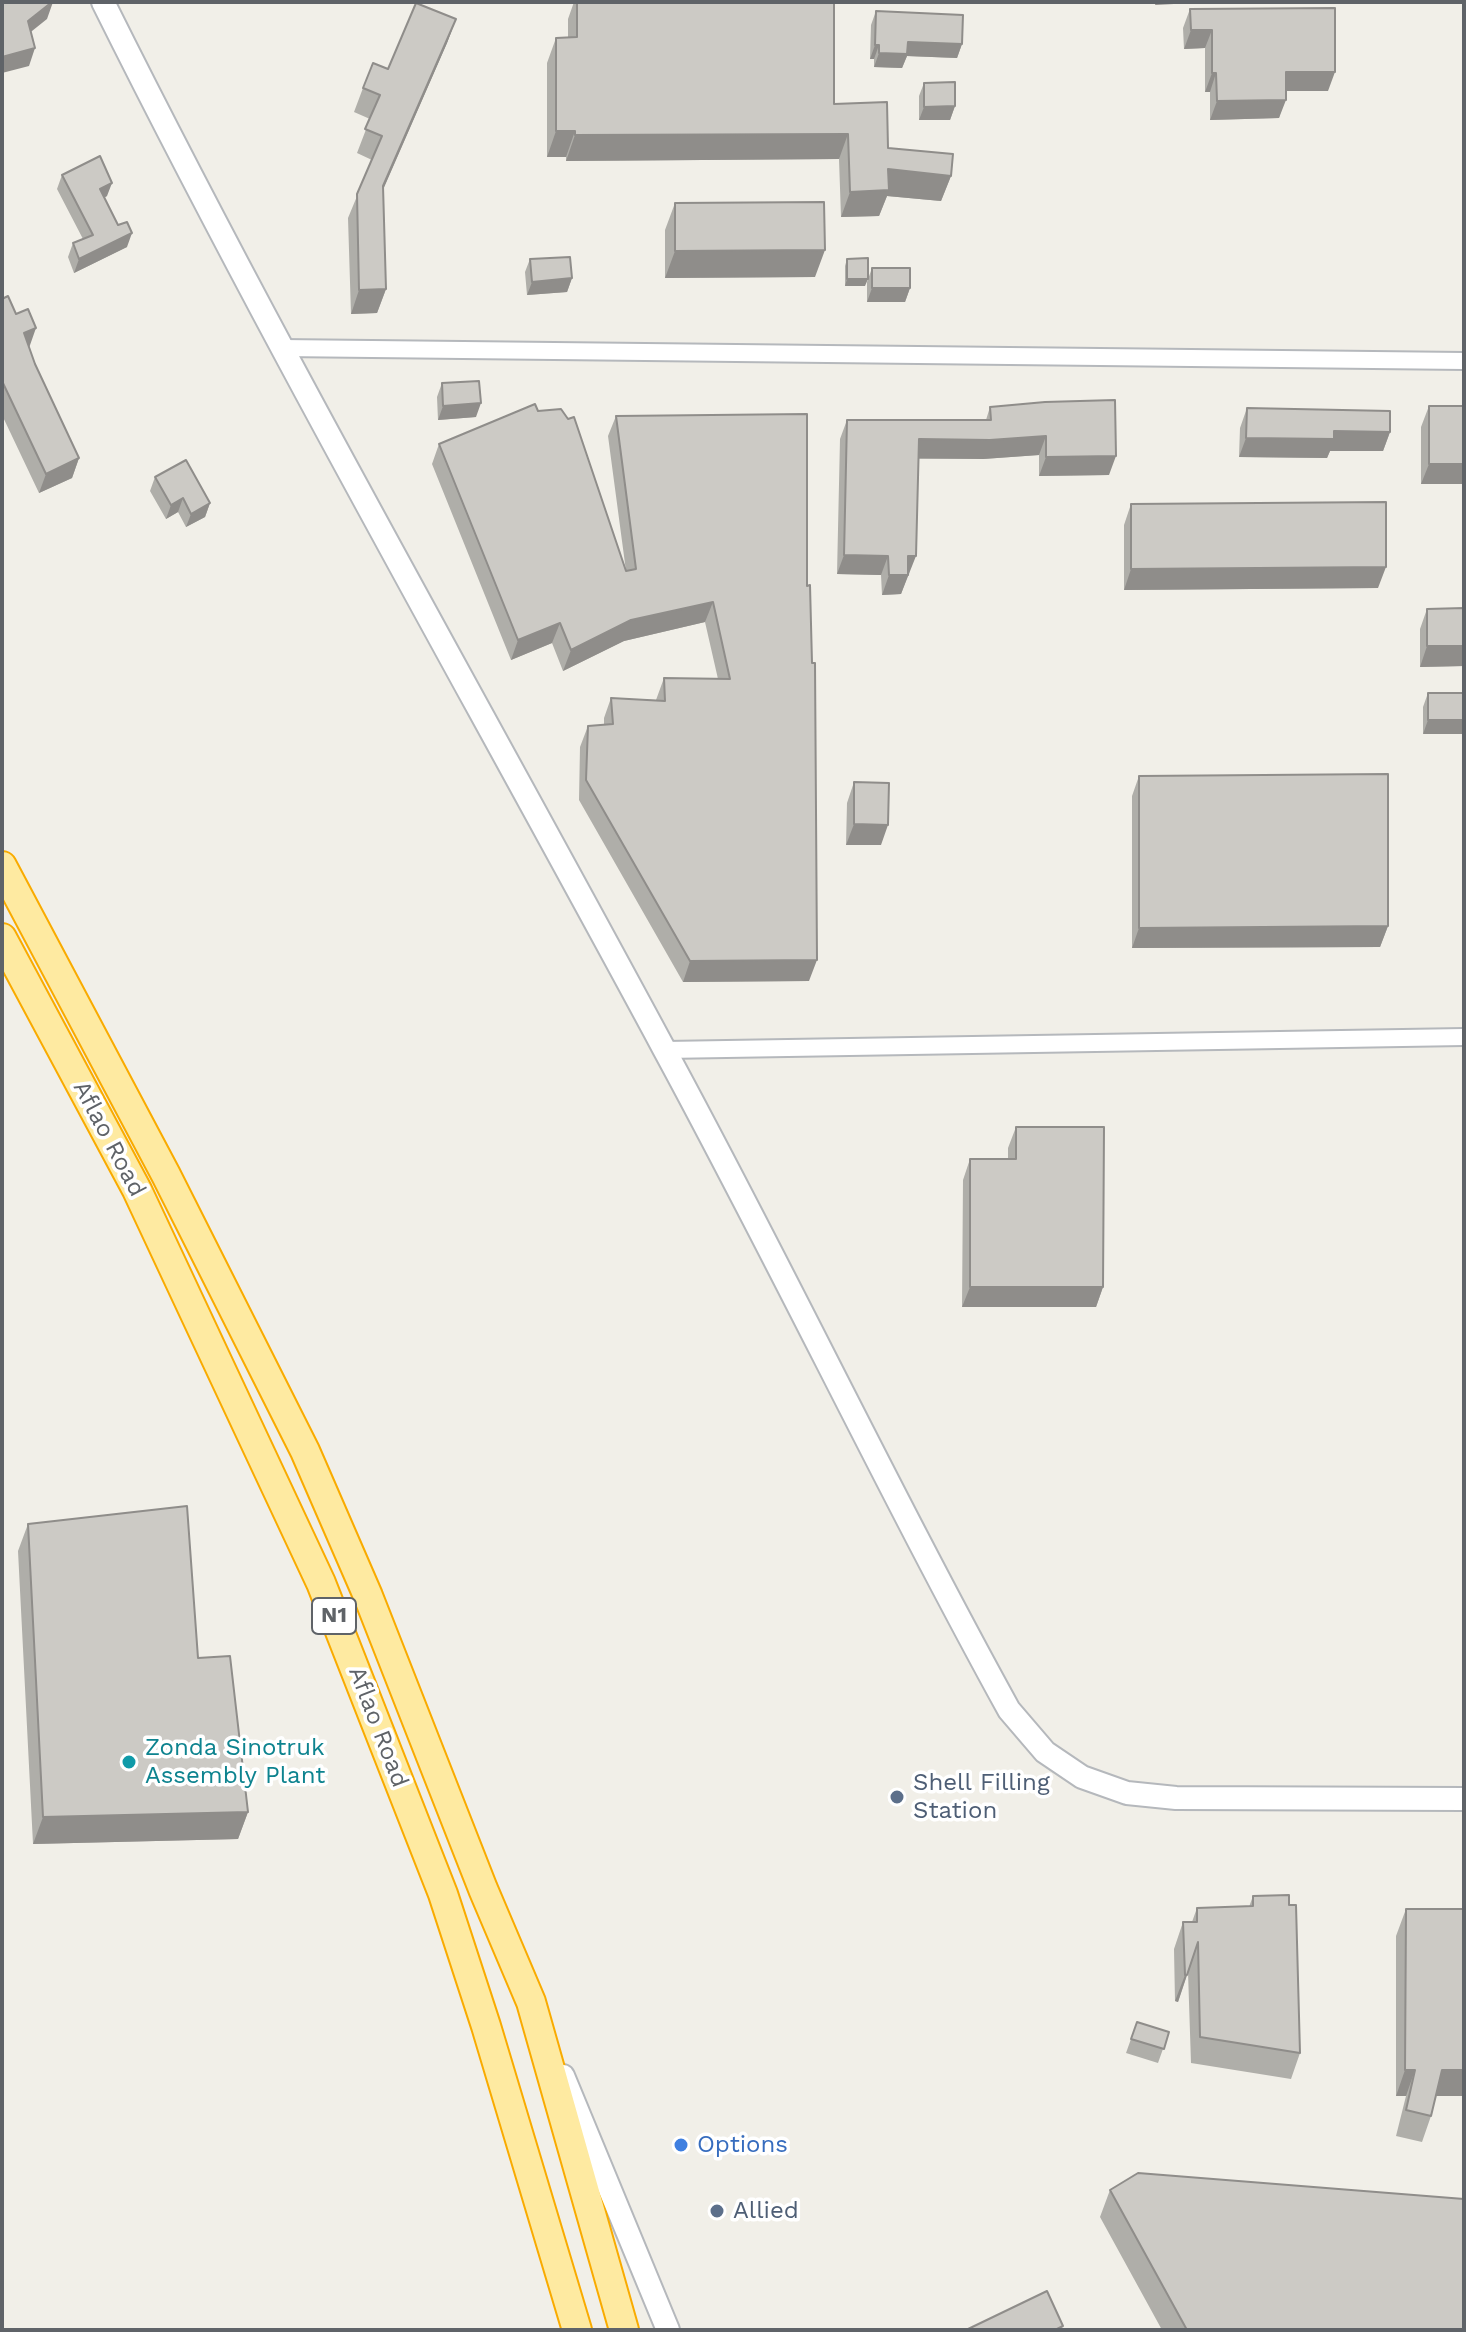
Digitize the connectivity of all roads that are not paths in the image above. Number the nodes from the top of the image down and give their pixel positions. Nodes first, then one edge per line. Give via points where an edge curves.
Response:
1 (103, 2) edge
2 (281, 348) junction
3 (1464, 361) edge
4 (2, 866) edge
5 (2, 938) edge
6 (1464, 1037) edge
7 (665, 1050) junction
8 (1464, 1799) edge
9 (531, 2002) junction
10 (577, 2330) edge
11 (624, 2330) edge
12 (668, 2330) edge

1 - 2 street
2 - 3 street
2 - 7 street
4 - 9 highway, Aflao Road / N1 via 305,1451
5 - 10 highway, Aflao Road / N1 via 137,1190 321,1583 443,1894
6 - 7 street
7 - 8 street via 968,1637 1009,1710 1045,1752 1082,1777 1127,1793
9 - 11 highway, Aflao Road / N1
9 - 12 street, Aflao Road / N1

